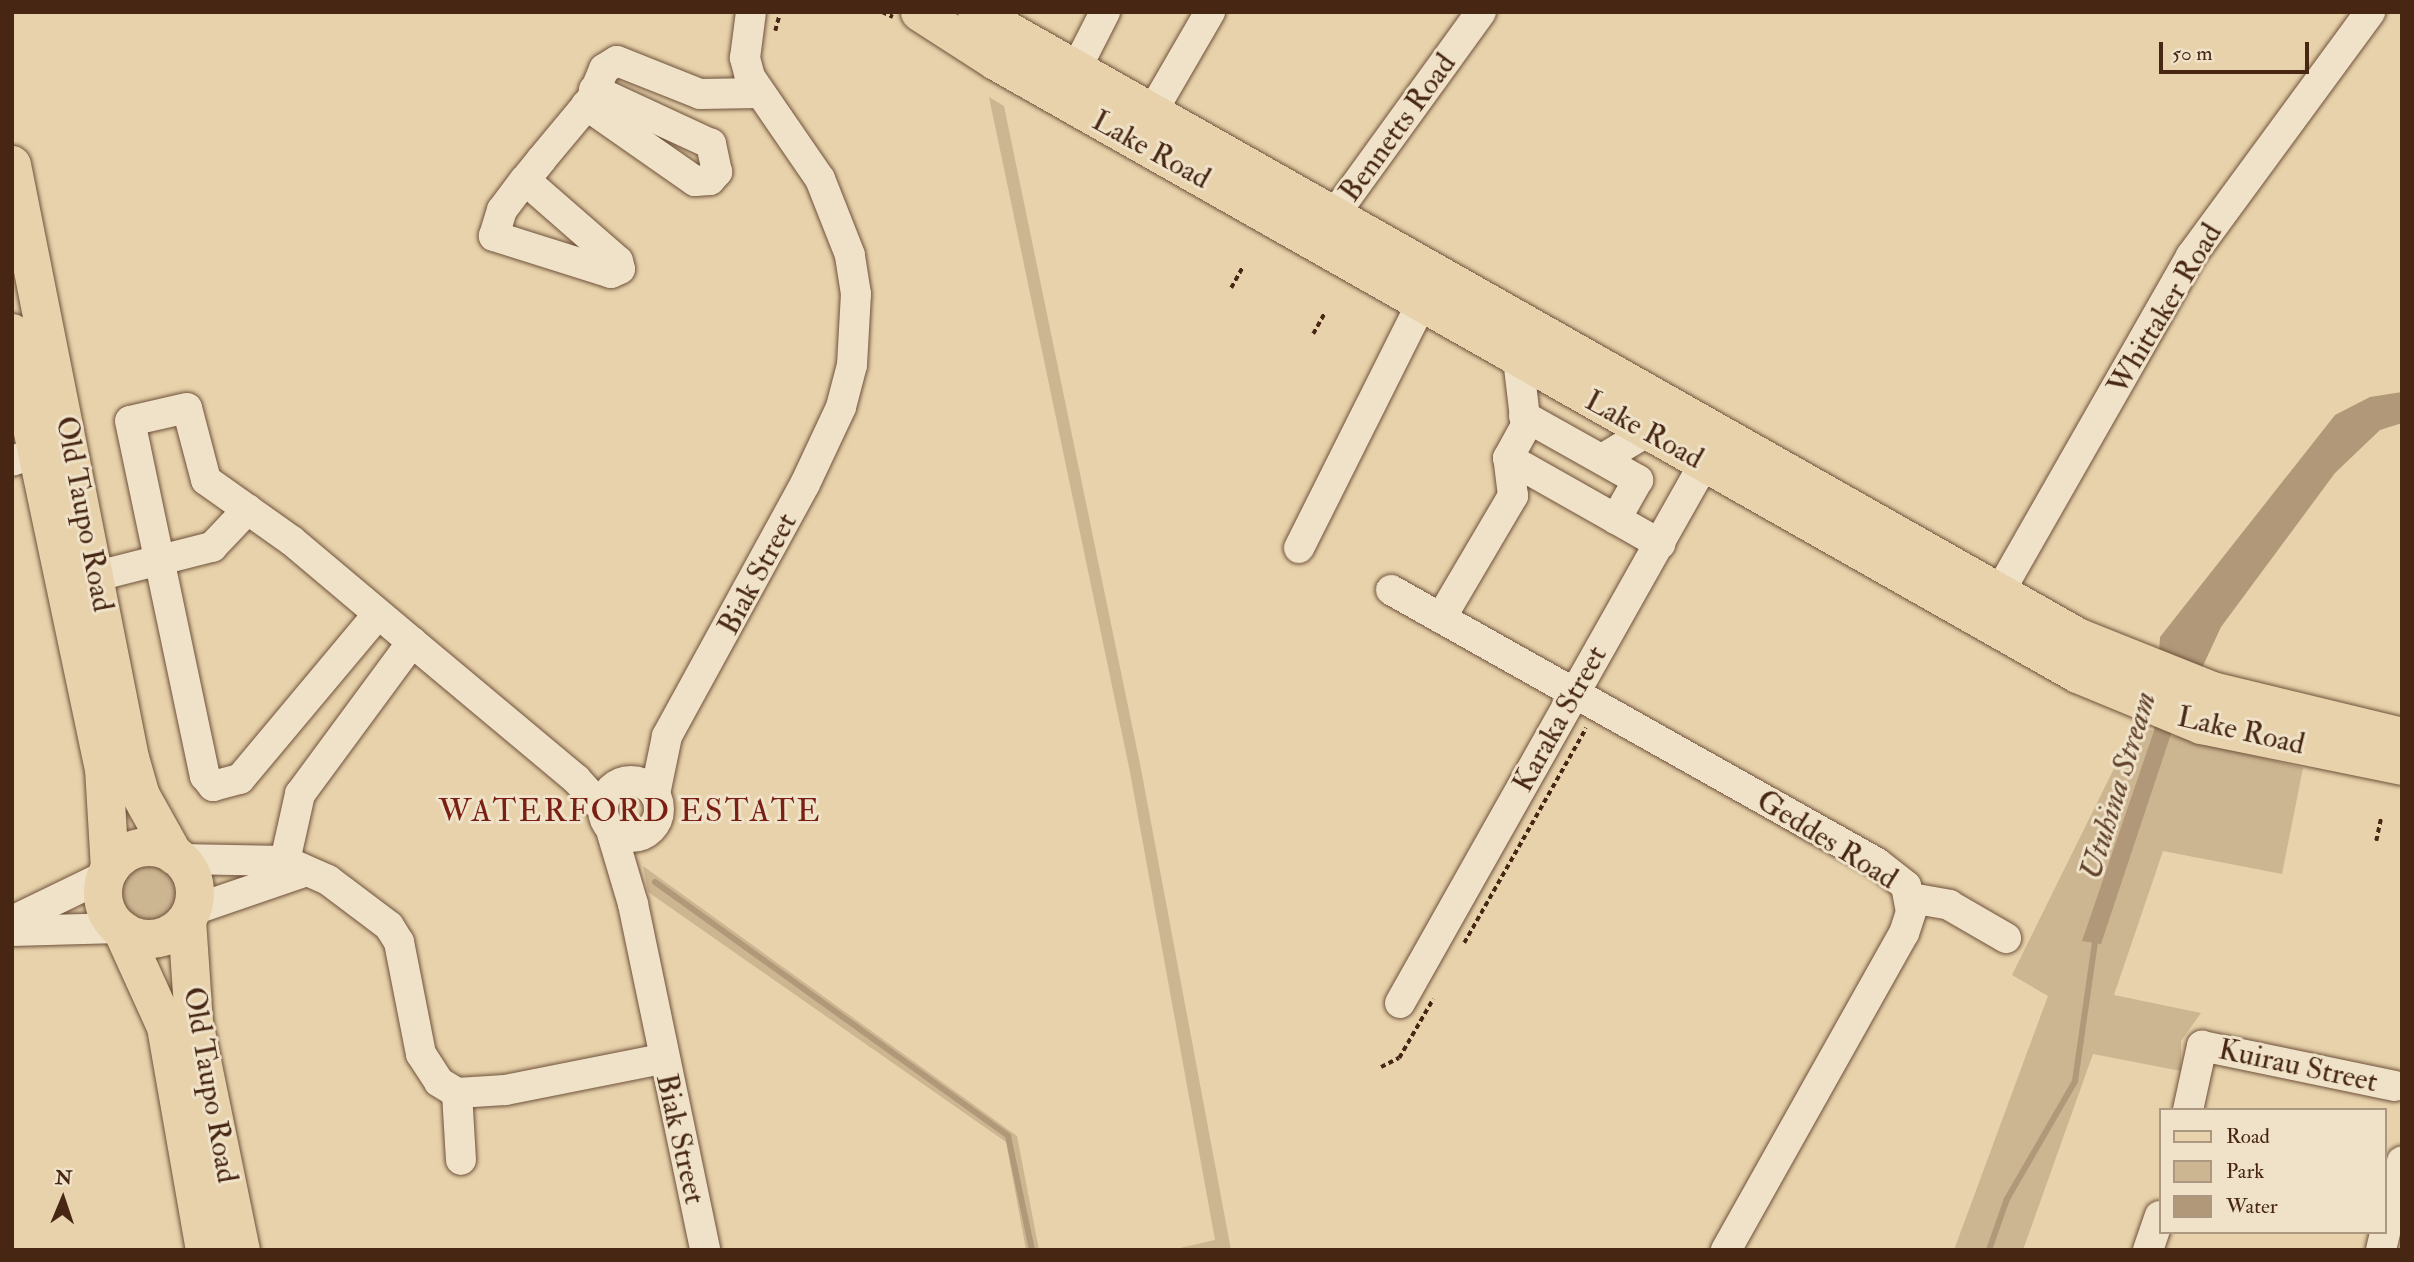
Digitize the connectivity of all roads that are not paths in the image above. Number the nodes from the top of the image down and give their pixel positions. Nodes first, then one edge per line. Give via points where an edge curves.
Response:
1 (919, 12) edge
2 (976, 12) edge
3 (1105, 12) edge
4 (1210, 12) edge
5 (1481, 12) edge
6 (2370, 12) edge
7 (763, 13) edge
8 (1076, 69) junction
9 (758, 93) junction
10 (1152, 112) junction
11 (12, 165) edge
12 (525, 180) dead end
13 (1324, 229) junction
14 (1421, 304) junction
15 (14, 352) edge
16 (1518, 359) junction
17 (1524, 415) junction
18 (1647, 432) junction
19 (1556, 434) junction
20 (1712, 449) junction
21 (40, 451) edge
22 (1508, 458) junction
23 (1601, 459) junction
24 (1534, 472) junction
25 (1564, 489) junction
26 (248, 509) junction
27 (1605, 512) junction
28 (1660, 544) junction
29 (1299, 548) dead end
30 (160, 562) junction
31 (97, 576) junction
32 (1391, 590) dead end
33 (1991, 607) junction
34 (378, 614) junction
35 (1441, 618) junction
36 (412, 642) junction
37 (2139, 684) junction
38 (1575, 694) junction
39 (667, 736) junction
40 (2402, 736) edge
41 (2402, 766) edge
42 (655, 794) junction
43 (608, 800) junction
44 (640, 837) junction
45 (177, 857) junction
46 (296, 866) junction
47 (109, 872) junction
48 (1911, 898) junction
49 (633, 904) junction
50 (190, 915) junction
51 (12, 921) edge
52 (120, 929) junction
53 (12, 931) edge
54 (2006, 938) dead end
55 (1400, 1003) dead end
56 (662, 1059) junction
57 (2399, 1090) edge
58 (457, 1093) junction
59 (2188, 1108) edge
60 (461, 1160) dead end
61 (2402, 1161) edge
62 (2158, 1222) edge
63 (2386, 1229) edge
64 (205, 1250) edge
65 (241, 1250) edge
66 (705, 1250) edge
67 (1726, 1250) edge
68 (2148, 1250) edge

1 - 13 main road, Lake Road
2 - 8 main road, Lake Road
3 - 8 street
4 - 10 street
5 - 13 street, Bennetts Road
6 - 33 street, Whittaker Road via 2191,256
7 - 9 street, Biak Street via 746,58
8 - 10 main road, Lake Road
9 - 12 street via 700,94 617,61 604,69 590,98
9 - 39 street, Biak Street via 820,179 850,255 855,333 841,407 757,578
10 - 13 main road, Lake Road
11 - 21 highway, Old Taupo Road
13 - 14 main road, Lake Road
13 - 20 main road, Lake Road
14 - 16 main road, Lake Road
14 - 29 street
15 - 21 highway, Old Taupo Road
16 - 17 street
16 - 18 main road, Lake Road
17 - 19 street
17 - 22 street
18 - 20 main road, Lake Road
18 - 23 street
19 - 23 street
19 - 24 street
20 - 28 street, Karaka Street
20 - 33 main road, Lake Road
21 - 31 highway, Old Taupo Road
21 - 47 highway, Old Taupo Road via 104,768
22 - 24 street
22 - 35 street via 1513,496
23 - 25 street
23 - 27 street via 1638,480
24 - 25 street
25 - 27 street
26 - 30 street via 212,547
26 - 30 street via 206,480 187,408 134,418
26 - 34 street
27 - 28 street
28 - 38 street, Karaka Street
30 - 31 street
30 - 34 street via 213,786 240,779
31 - 45 highway, Old Taupo Road via 140,794
32 - 35 street, Geddes Road
33 - 37 main road, Lake Road
34 - 36 street
35 - 38 street, Geddes Road
36 - 43 street
36 - 46 street via 300,794
37 - 40 main road, Lake Road via 2212,690
37 - 41 main road, Lake Road via 2201,724
38 - 48 street, Geddes Road via 1877,863
38 - 55 street, Karaka Street
39 - 42 street, Biak Street
39 - 43 street, Biak Street
42 - 43 street
42 - 44 street, Biak Street via 658,820
43 - 44 street
43 - 49 street, Biak Street
44 - 49 street, Biak Street
45 - 46 street
45 - 47 highway via 144,848
45 - 50 highway via 195,888
46 - 50 street
46 - 58 street via 389,926 399,942 421,1054 439,1082
47 - 51 street
47 - 52 highway via 103,897
48 - 54 street via 1949,905
48 - 67 street, Geddes Road via 1904,933
49 - 56 street, Biak Street
50 - 52 highway via 157,939
50 - 65 highway, Old Taupo Road via 194,1022
52 - 53 street
52 - 64 highway, Old Taupo Road via 166,1027
56 - 58 street via 505,1090
56 - 66 street, Biak Street
57 - 59 street, Kuirau Street via 2202,1046
58 - 60 street
61 - 63 street
62 - 68 street

